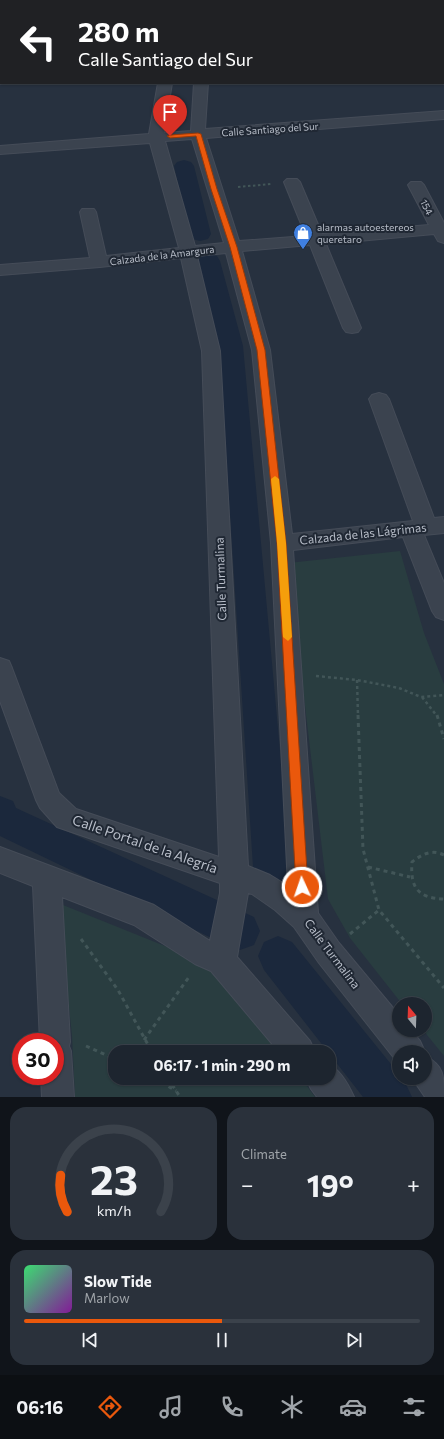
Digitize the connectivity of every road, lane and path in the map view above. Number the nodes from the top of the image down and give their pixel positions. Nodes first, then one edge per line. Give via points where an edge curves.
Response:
1 (164, 84) edge
2 (201, 84) edge
3 (444, 115) edge
4 (198, 134) junction
5 (156, 138) junction
6 (0, 150) edge
7 (292, 182) joint
8 (416, 185) dead end
9 (214, 189) junction
10 (88, 212) dead end
11 (442, 232) edge
12 (317, 240) junction
13 (233, 247) junction
14 (188, 252) junction
15 (100, 262) junction
16 (0, 270) edge
17 (352, 328) dead end
18 (379, 399) dead end
19 (427, 527) edge
20 (282, 543) junction
21 (444, 611) edge
22 (0, 668) edge
23 (290, 674) junction
24 (357, 680) junction
25 (444, 695) edge
26 (421, 697) junction
27 (444, 739) edge
28 (444, 855) edge
29 (5, 864) edge
30 (368, 867) junction
31 (234, 875) junction
32 (410, 877) junction
33 (47, 878) junction
34 (444, 899) edge
35 (379, 910) junction
36 (304, 917) junction
37 (78, 936) dead end
38 (329, 953) junction
39 (213, 958) junction
40 (444, 988) edge
41 (54, 1033) edge
42 (144, 1040) junction
43 (147, 1045) edge
44 (293, 1045) edge
45 (403, 1045) edge
46 (432, 1081) edge
47 (57, 1085) edge
48 (166, 1085) edge
49 (172, 1085) edge
50 (328, 1085) edge
51 (176, 1091) junction
52 (444, 1096) edge
53 (58, 1097) edge
54 (180, 1097) edge
55 (338, 1097) edge

1 - 5 street, Calle Turmalina
2 - 4 street, Calle Turmalina
3 - 4 street, Calle Santiago del Sur
4 - 5 street, Calle Santiago del Sur
4 - 9 street, Calle Turmalina
5 - 6 street, Calle Santiago del Sur
5 - 14 street, Calle Turmalina
7 - 9 path
7 - 12 street
8 - 11 street, 154
9 - 13 street, Calle Turmalina
10 - 15 street
11 - 12 street, Calzada de la Amargura
12 - 13 street, Calzada de la Amargura
12 - 17 street
13 - 14 street, Calzada de la Amargura
13 - 20 street, Calle Turmalina via 261,350
14 - 15 street, Calzada de la Amargura
14 - 31 street, Calle Turmalina via 211,350
15 - 16 street, Calzada de la Amargura
18 - 19 street
19 - 20 street, Calzada de las Lágrimas
19 - 21 street
20 - 23 street, Calle Turmalina
22 - 31 street, Calle Portal de la Alegría via 49,800 67,818
23 - 24 path
23 - 36 street, Calle Turmalina
24 - 26 path via 399,688
24 - 30 path via 362,850
25 - 26 path
26 - 27 path via 438,717
28 - 32 path via 440,852 424,853 412,862
29 - 33 street
30 - 32 path
30 - 35 path
31 - 36 street, Calle Portal de la Alegría via 260,884 285,900
31 - 39 street, Calle Turmalina via 234,893
32 - 34 path via 417,891 431,899
33 - 39 street via 144,915
33 - 41 street
35 - 38 path
35 - 40 path
36 - 38 street, Calle Turmalina
37 - 42 path via 118,990
38 - 45 street, Calle Turmalina
39 - 42 path
39 - 44 street
42 - 43 path
46 - 52 street
47 - 53 street
48 - 51 path
49 - 51 path
50 - 55 street
51 - 54 path

